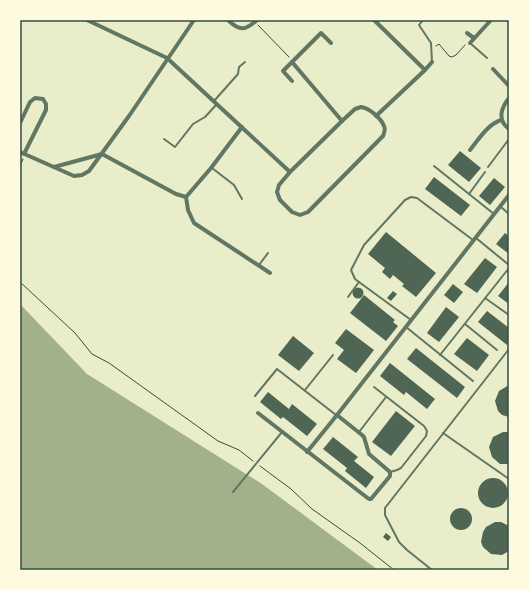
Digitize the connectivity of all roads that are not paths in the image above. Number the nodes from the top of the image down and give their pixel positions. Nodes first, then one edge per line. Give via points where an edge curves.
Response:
1 (87, 20) edge
2 (194, 20) edge
3 (228, 20) edge
4 (374, 20) edge
5 (423, 20) edge
6 (491, 20) edge
7 (256, 21) edge
8 (467, 33) dead end
9 (474, 38) junction
10 (331, 43) dead end
11 (470, 43) joint
12 (167, 58) junction
13 (487, 58) dead end
14 (245, 62) dead end
15 (293, 62) junction
16 (432, 62) joint
17 (493, 68) dead end
18 (425, 70) junction
19 (292, 81) dead end
20 (509, 86) edge
21 (509, 98) edge
22 (215, 103) junction
23 (376, 116) junction
24 (501, 120) junction
25 (342, 121) junction
26 (20, 122) edge
27 (242, 127) junction
28 (509, 129) edge
29 (164, 139) dead end
30 (509, 139) edge
31 (470, 150) dead end
32 (22, 153) edge
33 (102, 154) junction
34 (434, 166) dead end
35 (54, 167) junction
36 (488, 167) dead end
37 (211, 168) junction
38 (290, 172) junction
39 (485, 172) dead end
40 (469, 194) junction
41 (509, 195) edge
42 (186, 197) junction
43 (242, 199) dead end
44 (500, 206) junction
45 (494, 214) junction
46 (509, 214) edge
47 (474, 239) junction
48 (268, 253) dead end
49 (509, 265) edge
50 (259, 266) junction
51 (509, 268) edge
52 (270, 273) dead end
53 (359, 282) junction
54 (348, 297) dead end
55 (485, 298) junction
56 (509, 316) edge
57 (411, 320) junction
58 (464, 324) junction
59 (406, 327) junction
60 (509, 349) edge
61 (497, 350) dead end
62 (333, 355) dead end
63 (440, 355) junction
64 (473, 381) dead end
65 (374, 388) dead end
66 (305, 390) junction
67 (255, 396) dead end
68 (386, 397) junction
69 (258, 413) dead end
70 (337, 415) junction
71 (282, 432) junction
72 (359, 432) junction
73 (443, 433) junction
74 (307, 452) junction
75 (390, 472) junction
76 (509, 479) edge
77 (233, 492) dead end
78 (432, 570) edge

1 - 12 street
2 - 12 street
3 - 7 street via 242,29
4 - 18 street
5 - 16 lane via 419,25 432,44
6 - 9 street
8 - 9 street
9 - 11 street
10 - 15 street via 321,33
11 - 13 lane
12 - 22 street
12 - 33 street
14 - 22 lane
15 - 19 street via 283,71
15 - 25 street
16 - 18 street
17 - 20 street
18 - 23 street
21 - 24 street via 501,111
22 - 27 street
22 - 29 lane via 205,117 193,124 175,147
23 - 25 street via 361,107
23 - 38 street via 384,125 382,138 308,212 303,214 292,212 280,200 278,194 279,185
24 - 28 street
24 - 31 street via 488,128
25 - 38 street
26 - 32 street via 30,102 35,98 43,99 46,110
27 - 37 street
27 - 38 street
30 - 36 lane
32 - 35 street
33 - 35 street
33 - 35 street via 82,175 74,176
33 - 42 street
34 - 40 lane
37 - 42 street
37 - 43 lane via 234,185
39 - 40 lane
40 - 45 lane
41 - 44 street
42 - 50 street via 194,223
44 - 45 street
44 - 46 lane
45 - 47 street
47 - 49 lane
47 - 53 lane via 417,198 411,197 405,200 363,247 351,270
47 - 57 street
48 - 50 lane
50 - 52 street
51 - 55 lane
53 - 54 lane
53 - 57 lane
55 - 56 lane
55 - 58 lane
57 - 59 street
58 - 61 lane
58 - 63 lane
59 - 63 lane
59 - 70 street
60 - 73 lane
62 - 66 lane
63 - 64 lane
65 - 68 lane
66 - 67 lane via 277,369
66 - 70 lane
68 - 72 lane
68 - 75 lane via 424,426 427,433 401,468
69 - 71 street
70 - 72 street
70 - 74 street
71 - 74 street
71 - 77 lane
72 - 75 street via 364,437 369,454
73 - 76 lane
73 - 78 lane via 384,511 399,542
74 - 75 street via 369,499 375,496 390,476

